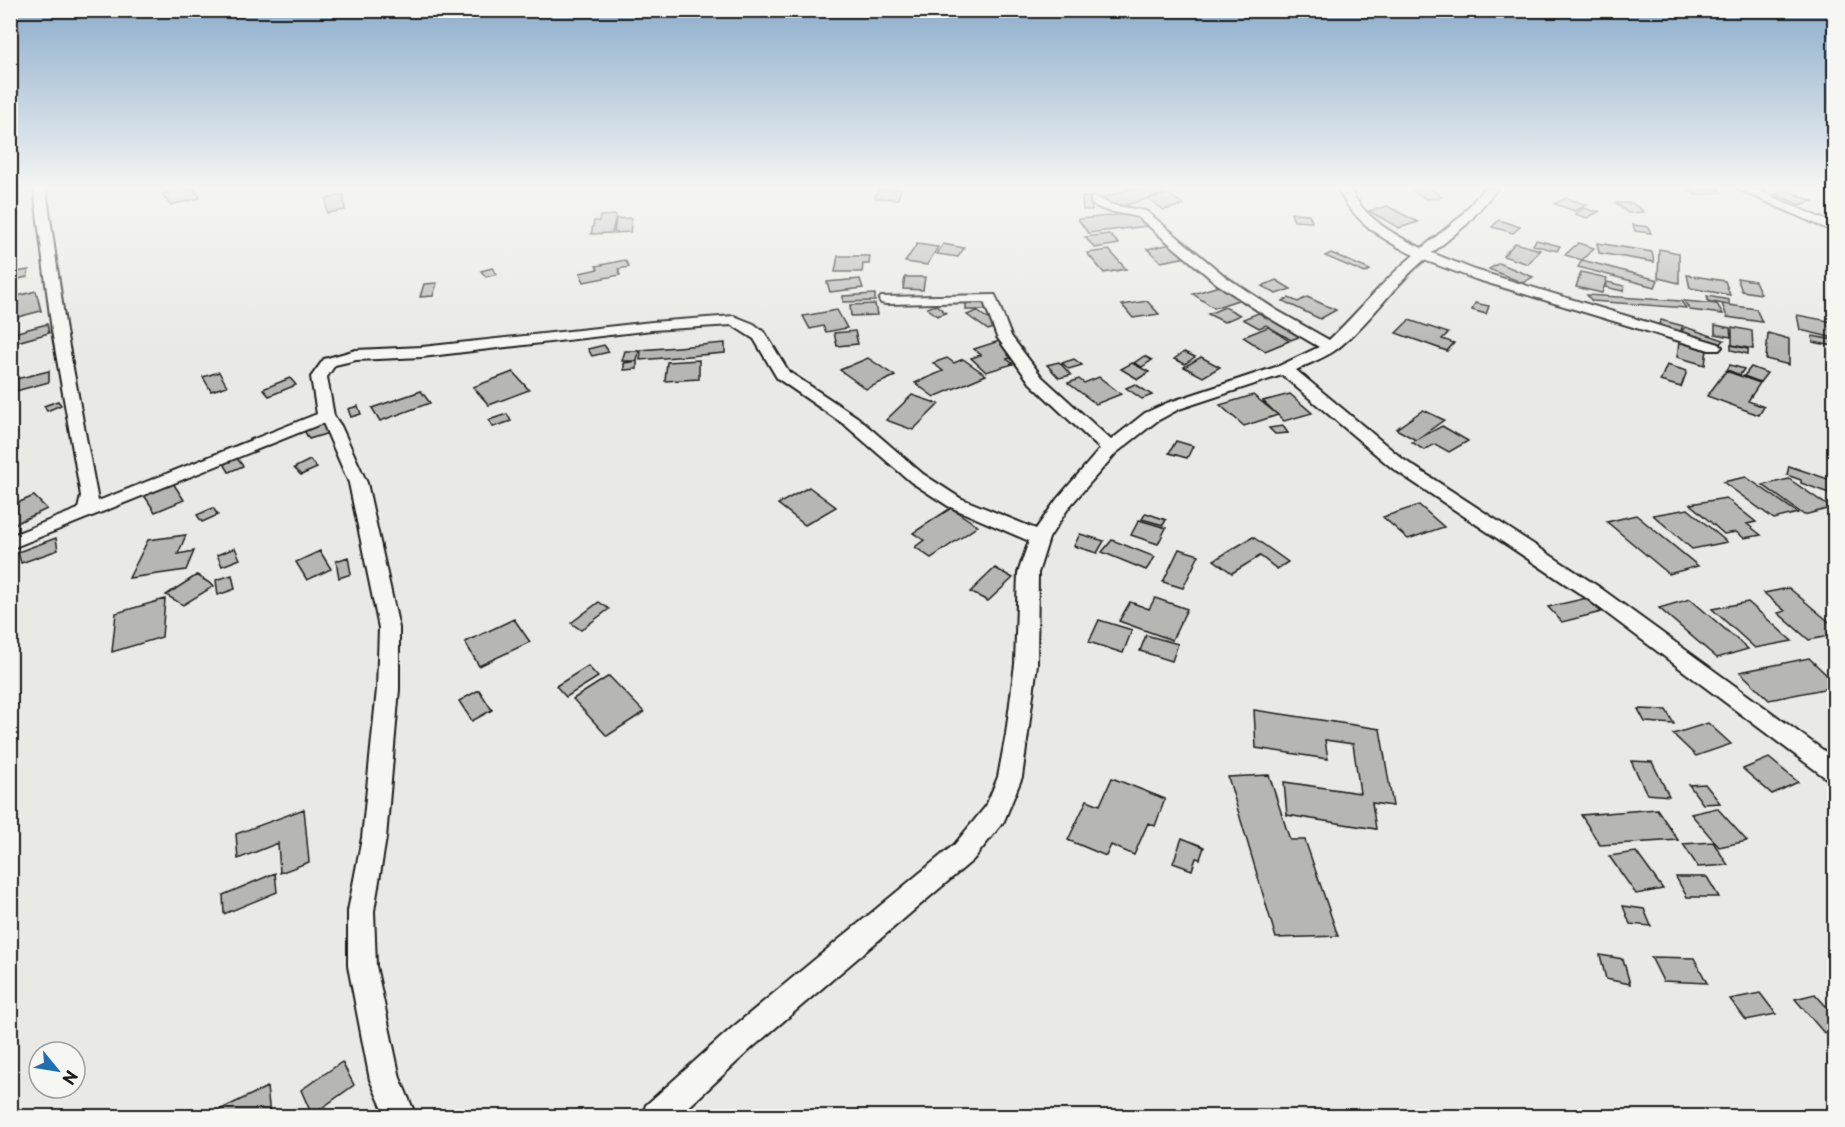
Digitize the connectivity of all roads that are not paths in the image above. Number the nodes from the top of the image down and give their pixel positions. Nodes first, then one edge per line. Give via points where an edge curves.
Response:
1 (47, 242) edge
2 (1175, 242) edge
3 (1402, 242) edge
4 (1440, 242) edge
5 (1425, 255) junction
6 (886, 300) dead end
7 (1330, 347) junction
8 (1714, 347) dead end
9 (1285, 369) junction
10 (326, 416) junction
11 (1110, 449) junction
12 (87, 512) junction
13 (1040, 538) junction
14 (10, 543) edge
15 (1834, 771) edge
16 (400, 1116) edge
17 (657, 1116) edge

1 - 12 street via 59,331 90,496
2 - 7 street via 1221,280
3 - 5 street
4 - 5 street
5 - 7 street via 1404,270
5 - 8 street
6 - 11 street via 990,298 1004,337 1029,372
7 - 9 street
9 - 11 street via 1173,406 1151,417
9 - 15 street via 1398,464 1592,592
10 - 12 street
10 - 13 street via 319,377 329,362 347,357 734,320 760,336 783,375 850,421 917,478 954,502
10 - 16 street via 358,483 388,628 388,688 374,838 361,911 362,966 385,1080
11 - 13 street
12 - 14 street
13 - 17 street via 1028,573 1026,664 1012,766 995,813 964,852 742,1037

